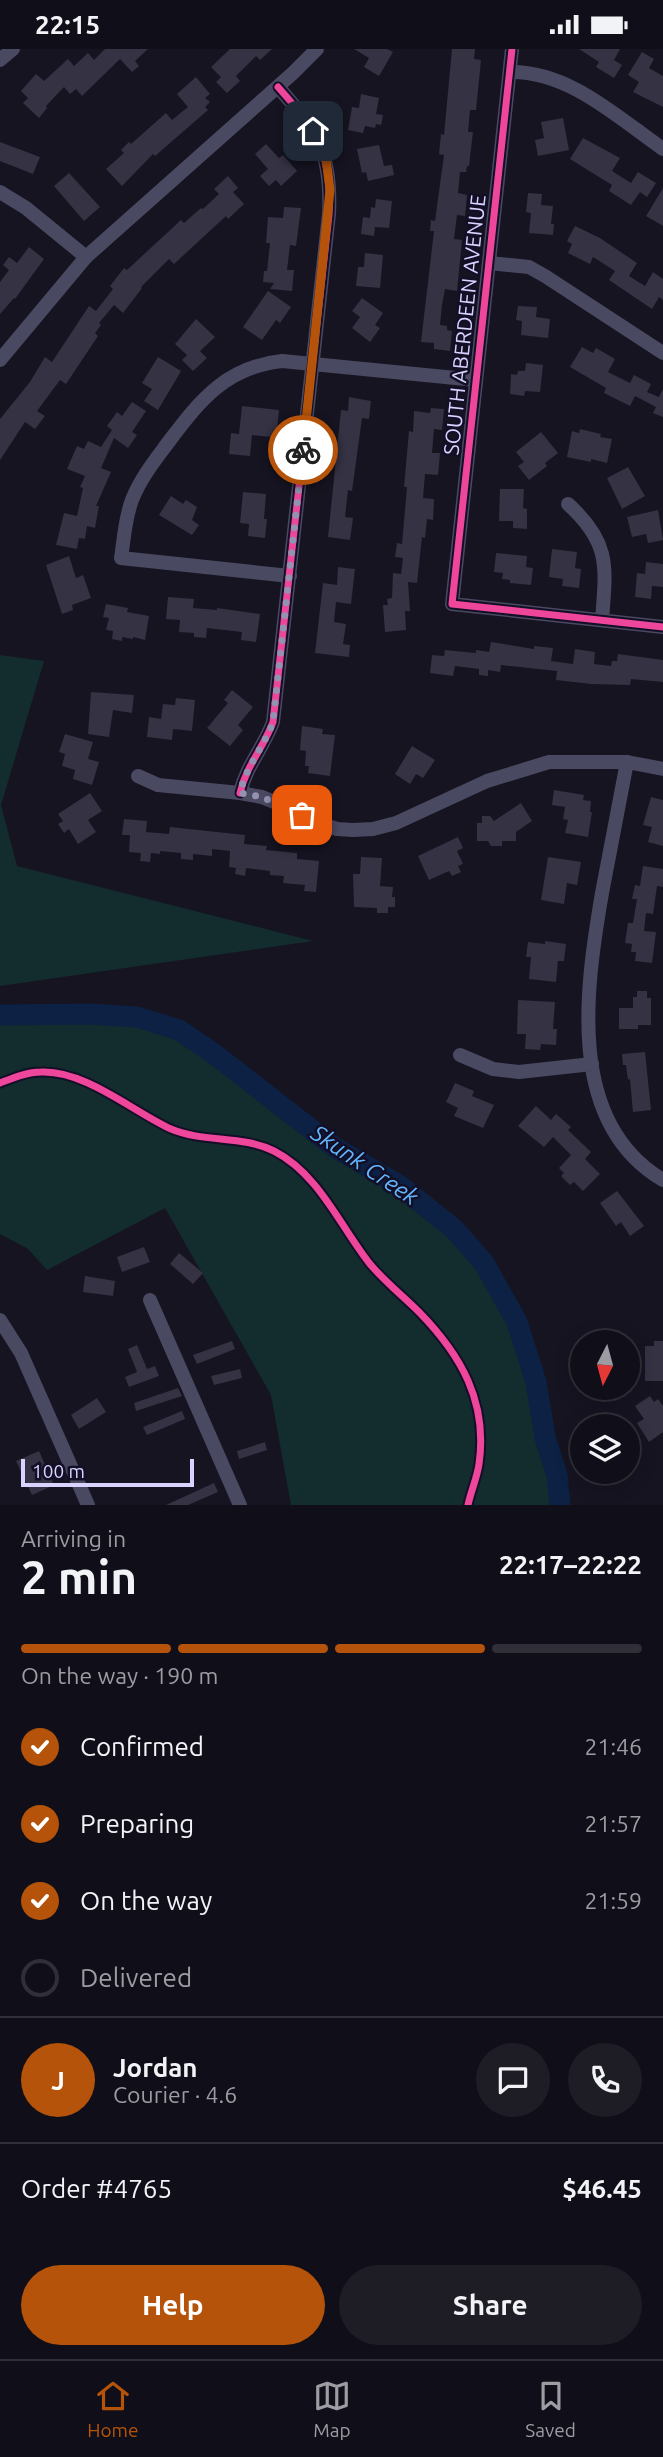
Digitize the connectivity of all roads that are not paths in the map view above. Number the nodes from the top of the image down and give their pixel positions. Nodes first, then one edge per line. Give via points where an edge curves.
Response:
1 (13, 49) edge
2 (317, 49) edge
3 (512, 49) edge
4 (0, 60) edge
5 (510, 72) junction
6 (278, 87) junction
7 (663, 149) edge
8 (0, 192) edge
9 (86, 257) junction
10 (489, 263) junction
11 (663, 353) edge
12 (0, 359) edge
13 (312, 364) junction
14 (476, 380) junction
15 (568, 504) dead end
16 (290, 576) junction
17 (602, 620) junction
18 (663, 627) edge
19 (627, 762) junction
20 (663, 769) edge
21 (138, 776) dead end
22 (240, 793) junction
23 (460, 1055) dead end
24 (592, 1064) junction
25 (663, 1180) edge
26 (150, 1300) dead end
27 (0, 1320) edge
28 (88, 1505) edge
29 (240, 1505) edge

1 - 4 street
2 - 6 street
3 - 5 street, SOUTH ABERDEEN AVENUE
5 - 7 street via 560,82
5 - 10 street, SOUTH ABERDEEN AVENUE
6 - 9 street
6 - 13 street via 306,118 326,158 330,178
8 - 9 street
9 - 12 street
10 - 11 street via 537,271
10 - 14 street, SOUTH ABERDEEN AVENUE
13 - 14 street
13 - 16 street
13 - 16 street via 282,361 254,367 206,394 142,479 128,512 121,558
14 - 17 street, SOUTH ABERDEEN AVENUE via 452,604
15 - 17 street via 592,529 601,548 605,574
16 - 22 street via 273,722
17 - 18 street
19 - 20 street
19 - 22 street via 549,762 522,769 373,829 337,829 289,807
19 - 24 street via 591,958 587,1008
21 - 22 street via 158,785
23 - 24 street via 493,1069 519,1072
24 - 25 street via 615,1134 642,1165
26 - 29 street
27 - 28 street via 21,1353

